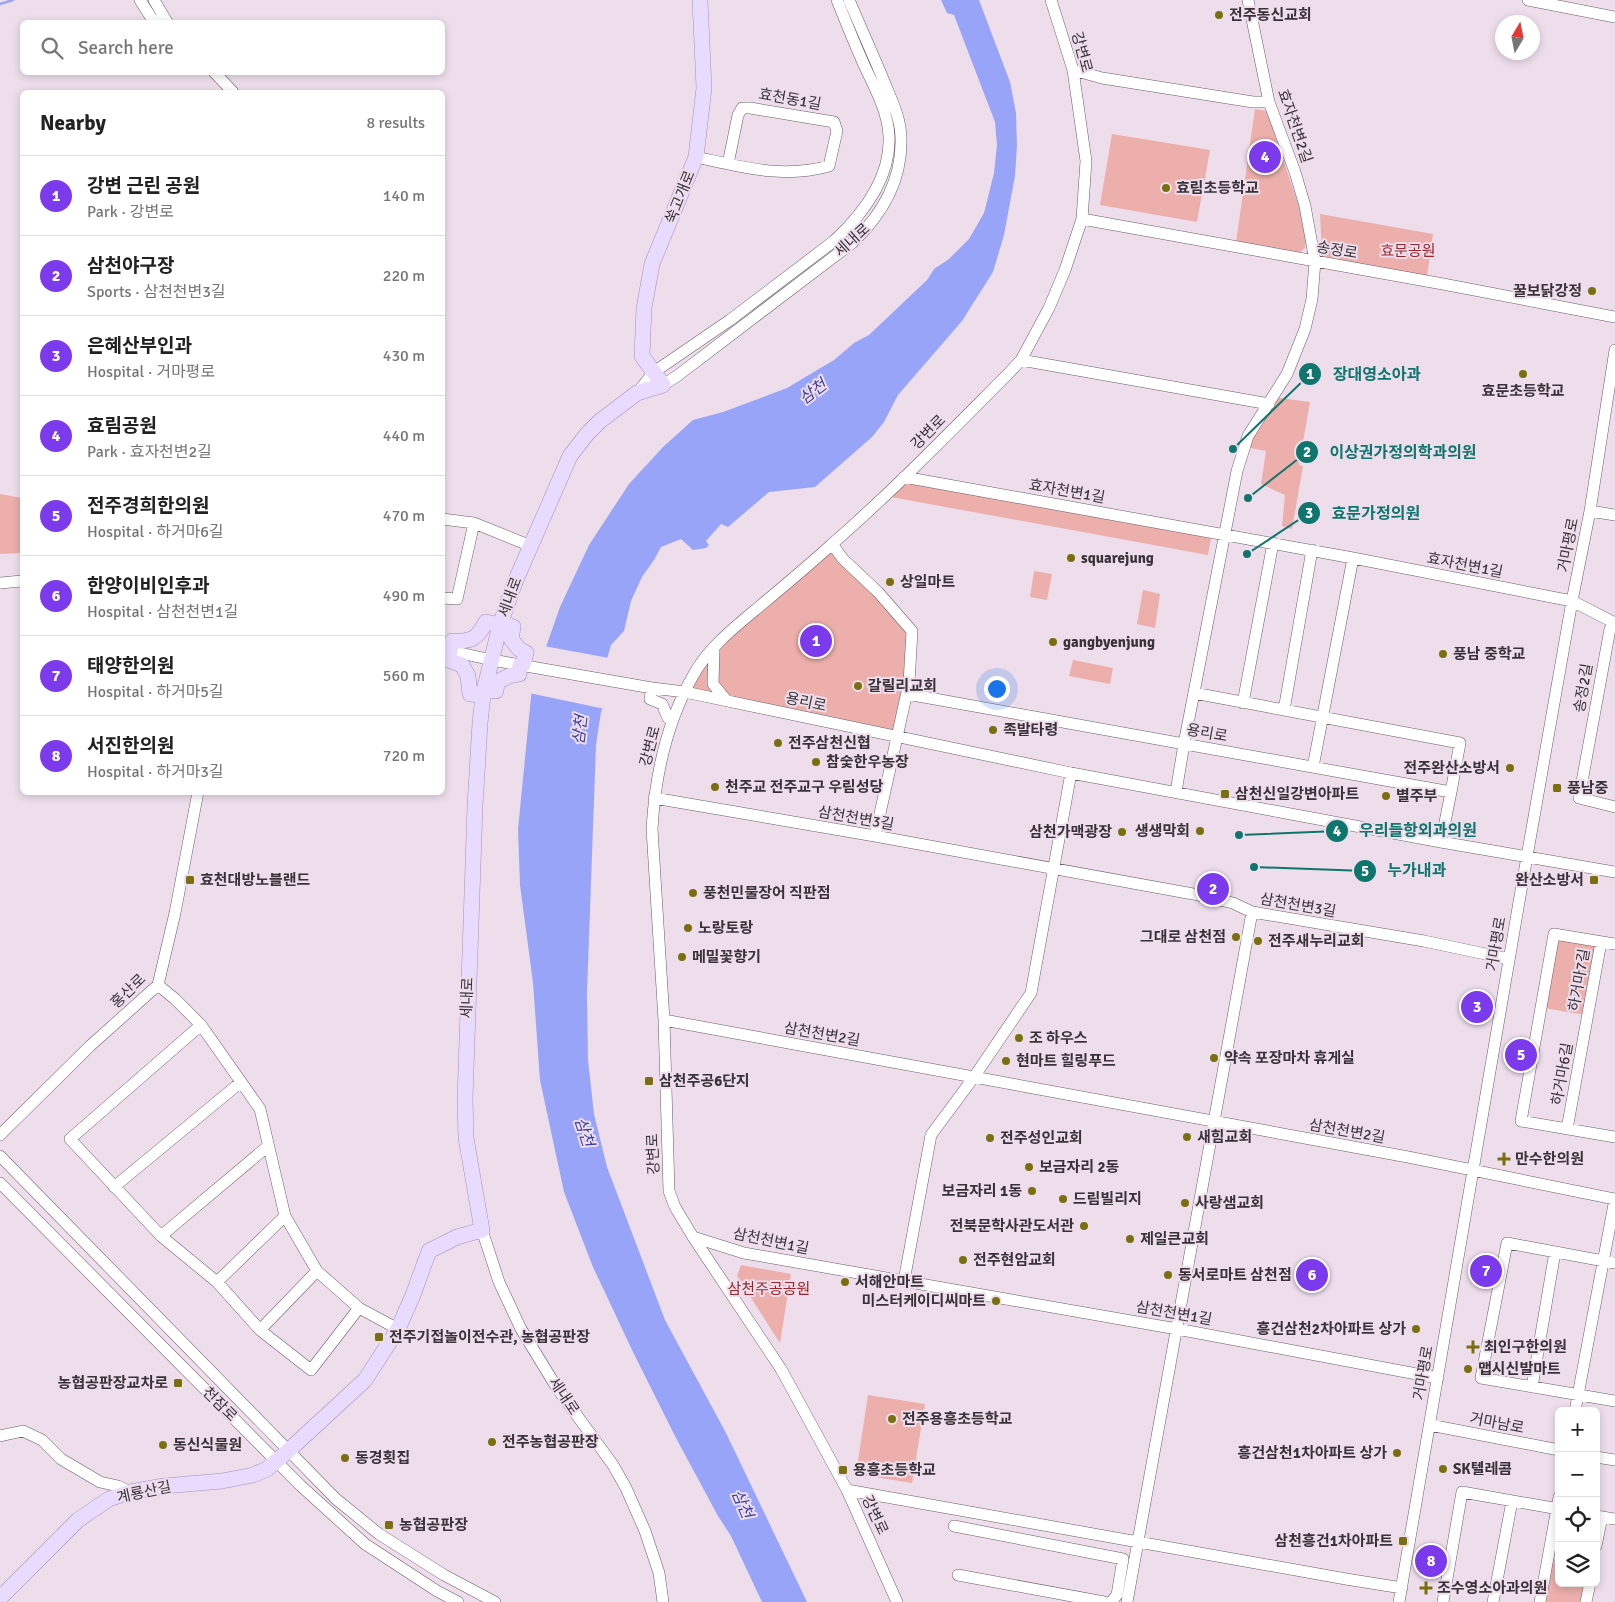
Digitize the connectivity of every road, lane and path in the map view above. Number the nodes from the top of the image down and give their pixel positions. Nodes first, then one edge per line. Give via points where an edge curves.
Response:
1 (154, 0) edge
2 (700, 0) edge
3 (837, 0) edge
4 (849, 0) edge
5 (1051, 0) edge
6 (1248, 0) edge
7 (1528, 0) edge
8 (141, 1) edge
9 (1615, 17) edge
10 (154, 20) edge
11 (166, 20) edge
12 (1073, 70) junction
13 (217, 75) edge
14 (232, 90) edge
15 (1269, 102) junction
16 (696, 157) junction
17 (728, 164) junction
18 (1082, 220) junction
19 (1315, 261) junction
20 (1615, 317) edge
21 (1615, 350) edge
22 (1021, 360) junction
23 (654, 372) junction
24 (663, 385) junction
25 (637, 393) junction
26 (1269, 404) junction
27 (904, 477) junction
28 (1590, 511) junction
29 (1615, 515) edge
30 (445, 519) edge
31 (474, 523) junction
32 (1225, 535) junction
33 (1273, 543) junction
34 (832, 544) junction
35 (531, 546) junction
36 (1312, 550) junction
37 (1353, 558) junction
38 (20, 581) edge
39 (0, 583) edge
40 (445, 598) edge
41 (1572, 602) junction
42 (501, 624) junction
43 (1615, 625) edge
44 (446, 649) edge
45 (714, 649) junction
46 (492, 660) junction
47 (517, 664) junction
48 (652, 688) junction
49 (483, 692) junction
50 (682, 692) junction
51 (1194, 693) junction
52 (907, 694) junction
53 (727, 701) junction
54 (1243, 703) junction
55 (1284, 710) junction
56 (1322, 717) junction
57 (670, 719) junction
58 (898, 736) junction
59 (1184, 744) junction
60 (1313, 767) junction
61 (1071, 773) junction
62 (1176, 792) junction
63 (1451, 792) junction
64 (197, 795) edge
65 (654, 798) junction
66 (1615, 807) edge
67 (875, 836) junction
68 (1441, 842) junction
69 (1527, 857) junction
70 (1054, 869) junction
71 (1615, 872) edge
72 (1252, 912) junction
73 (1601, 942) junction
74 (1615, 944) edge
75 (1509, 959) junction
76 (158, 985) junction
77 (664, 1020) junction
78 (1538, 1021) joint
79 (1587, 1023) joint
80 (201, 1025) junction
81 (974, 1077) junction
82 (241, 1082) junction
83 (1215, 1122) junction
84 (1567, 1129) junction
85 (0, 1135) edge
86 (1615, 1137) edge
87 (268, 1146) junction
88 (0, 1156) edge
89 (1474, 1170) junction
90 (0, 1183) edge
91 (114, 1187) junction
92 (1615, 1199) edge
93 (285, 1216) junction
94 (482, 1230) junction
95 (161, 1236) junction
96 (693, 1237) junction
97 (1555, 1252) junction
98 (1603, 1260) junction
99 (1615, 1263) edge
100 (317, 1271) junction
101 (904, 1281) junction
102 (217, 1282) junction
103 (359, 1308) junction
104 (398, 1329) junction
105 (1177, 1329) junction
106 (260, 1330) junction
107 (1438, 1378) junction
108 (1532, 1387) junction
109 (1579, 1395) junction
110 (1615, 1401) edge
111 (1577, 1407) edge
112 (1430, 1425) junction
113 (0, 1436) edge
114 (1555, 1449) edge
115 (282, 1456) junction
116 (1600, 1458) edge
117 (1615, 1460) edge
118 (100, 1482) junction
119 (847, 1490) junction
120 (130, 1492) junction
121 (1512, 1501) junction
122 (104, 1503) junction
123 (1555, 1505) edge
124 (1600, 1516) edge
125 (1615, 1519) edge
126 (1555, 1521) edge
127 (954, 1526) dead end
128 (1138, 1542) junction
129 (958, 1575) dead end
130 (1589, 1587) edge
131 (1402, 1588) junction
132 (0, 1598) edge
133 (1494, 1599) edge
134 (458, 1602) edge
135 (495, 1602) edge
136 (663, 1602) edge
137 (897, 1602) edge
138 (1104, 1602) edge
139 (1111, 1602) edge
140 (1128, 1602) edge
141 (1399, 1602) edge
142 (1443, 1602) edge
143 (1540, 1602) edge
144 (1586, 1602) edge

1 - 11 street
2 - 16 main road, 쑥고개로 via 704,88
3 - 23 street, 세내로 via 885,115 889,136 881,178 870,202 834,241 730,320
4 - 24 street, 세내로 via 898,117 900,157 884,206 852,243
5 - 12 street, 강변로
6 - 15 street, 효자천변2길
7 - 9 street
8 - 10 street
12 - 15 street via 1102,78
12 - 18 street, 강변로 via 1086,161
13 - 14 street
15 - 19 street, 효자천변2길 via 1305,206
16 - 17 street, 효천동1길
16 - 23 main road, 쑥고개로 via 652,264 644,308 642,356
17 - 17 street, 효천동1길 via 763,172 829,166 837,131 834,122 742,108
18 - 19 street, 송정로
18 - 22 street, 강변로 via 1049,308
19 - 20 street, 송정로
19 - 26 street via 1312,299 1305,329 1287,374
21 - 28 street, 거마평로
22 - 26 street
22 - 27 street, 강변로
23 - 24 main road, 쑥고개로
23 - 25 street, 세내로
24 - 25 main road, 세내로
25 - 35 main road, 세내로 via 600,421 570,456
26 - 32 street via 1248,436 1237,471
27 - 32 street, 효자천변1길
27 - 34 street, 강변로
28 - 29 street
28 - 41 street, 거마평로
30 - 31 street
31 - 35 street
31 - 40 street via 457,600
32 - 33 street, 효자천변1길
32 - 51 street
33 - 36 street, 효자천변1길
33 - 54 street
34 - 45 street, 강변로
34 - 52 street via 912,630
35 - 42 main road, 세내로
36 - 37 street, 효자천변1길
36 - 55 street
37 - 41 street, 효자천변1길
37 - 56 street
38 - 39 street
41 - 43 street, 송정2길
41 - 69 street, 거마평로
42 - 44 main road via 486,622 479,635 466,642 452,641
42 - 46 main road, 세내로
42 - 47 main road via 513,626 511,639 526,653
43 - 66 street, 송정2길 via 1610,629 1579,798
44 - 46 street, 용리로
44 - 49 main road via 448,660 462,665 468,676 470,694
45 - 50 street, 강변로
45 - 53 street via 713,684
46 - 47 street, 용리로
46 - 49 main road, 세내로
47 - 48 street, 용리로
47 - 49 main road via 519,674 497,682 496,691
48 - 50 street, 용리로
48 - 57 street via 650,699 662,704
49 - 94 main road, 세내로 via 475,806 465,1099 466,1138
50 - 53 street, 용리로
50 - 57 street, 강변로
51 - 54 street
51 - 59 street
52 - 58 street
52 - 59 street, 용리로
53 - 58 street, 용리로
54 - 55 street
55 - 56 street
56 - 60 street
56 - 63 street via 1460,743
57 - 65 street, 강변로
58 - 61 street, 용리로
58 - 67 street
59 - 60 street, 용리로
59 - 62 street
60 - 63 street, 용리로
61 - 62 street, 용리로
61 - 70 street
62 - 68 street, 용리로
63 - 68 street
64 - 76 street, 홍산로
65 - 67 street, 삼천천변3길
65 - 77 street, 강변로 via 652,829
67 - 70 street, 삼천천변3길
68 - 69 street, 용리로
69 - 71 street, 용리로
69 - 75 street, 거마평로
70 - 72 street, 삼천천변3길 via 1209,898
70 - 81 street via 1031,992
72 - 75 street, 삼천천변3길
72 - 83 street
73 - 74 street, 하거마7길
73 - 78 street, 하거마7길 via 1554,934
73 - 79 street, 하거마7길
75 - 89 street, 거마평로
76 - 80 street
76 - 85 street, 홍산로 via 90,1046
77 - 81 street, 삼천천변2길
77 - 96 street, 강변로 via 670,1191 674,1207
78 - 84 street, 하거마6길 via 1520,1121
79 - 84 street, 하거마6길
80 - 82 street
80 - 91 street via 70,1139
81 - 83 street, 삼천천변2길
81 - 101 street via 931,1135
82 - 87 street via 260,1109
82 - 91 street
83 - 89 street, 삼천천변2길
83 - 105 street
84 - 86 street, 하거마6길
87 - 93 street
87 - 95 street
88 - 115 street, 천잠로 via 224,1382
89 - 92 street, 삼천천변2길
89 - 107 street, 거마평로
90 - 115 street, 천잠로
91 - 95 street
92 - 98 street
93 - 100 street
93 - 102 street
94 - 104 main road via 457,1237 428,1251
94 - 136 street, 세내로 via 521,1329 626,1488 648,1539 659,1573
95 - 102 street
96 - 101 street, 삼천천변1길 via 744,1253
96 - 119 street, 강변로 via 781,1369
97 - 98 street
97 - 108 street
97 - 108 street via 1507,1243 1481,1378
98 - 99 street
98 - 109 street
100 - 103 street
100 - 106 street
101 - 105 street, 삼천천변1길
102 - 106 street
103 - 104 street
103 - 106 street via 311,1370
104 - 115 main road via 365,1380
105 - 107 street, 삼천천변1길
105 - 128 street
107 - 112 street, 거마평로
108 - 109 street
109 - 110 street
109 - 111 street
112 - 114 street, 거마남로
112 - 131 street, 거마평로
113 - 118 street via 23,1431 42,1440 61,1459
115 - 120 main road, 계룡산길 via 253,1475
115 - 134 street, 천잠로 via 289,1475 365,1544
115 - 135 street, 천잠로 via 379,1534
116 - 117 street
118 - 120 street
118 - 122 street via 98,1489
119 - 128 street
119 - 137 street, 강변로
120 - 122 main road, 계룡산길
121 - 123 street
121 - 133 street
121 - 142 street via 1462,1492
122 - 132 main road, 계룡산길 via 78,1520
124 - 125 street
126 - 143 street
127 - 139 street via 1123,1559 1117,1595
128 - 131 street
128 - 140 street
129 - 138 street
130 - 144 street
131 - 141 street, 거마평로

